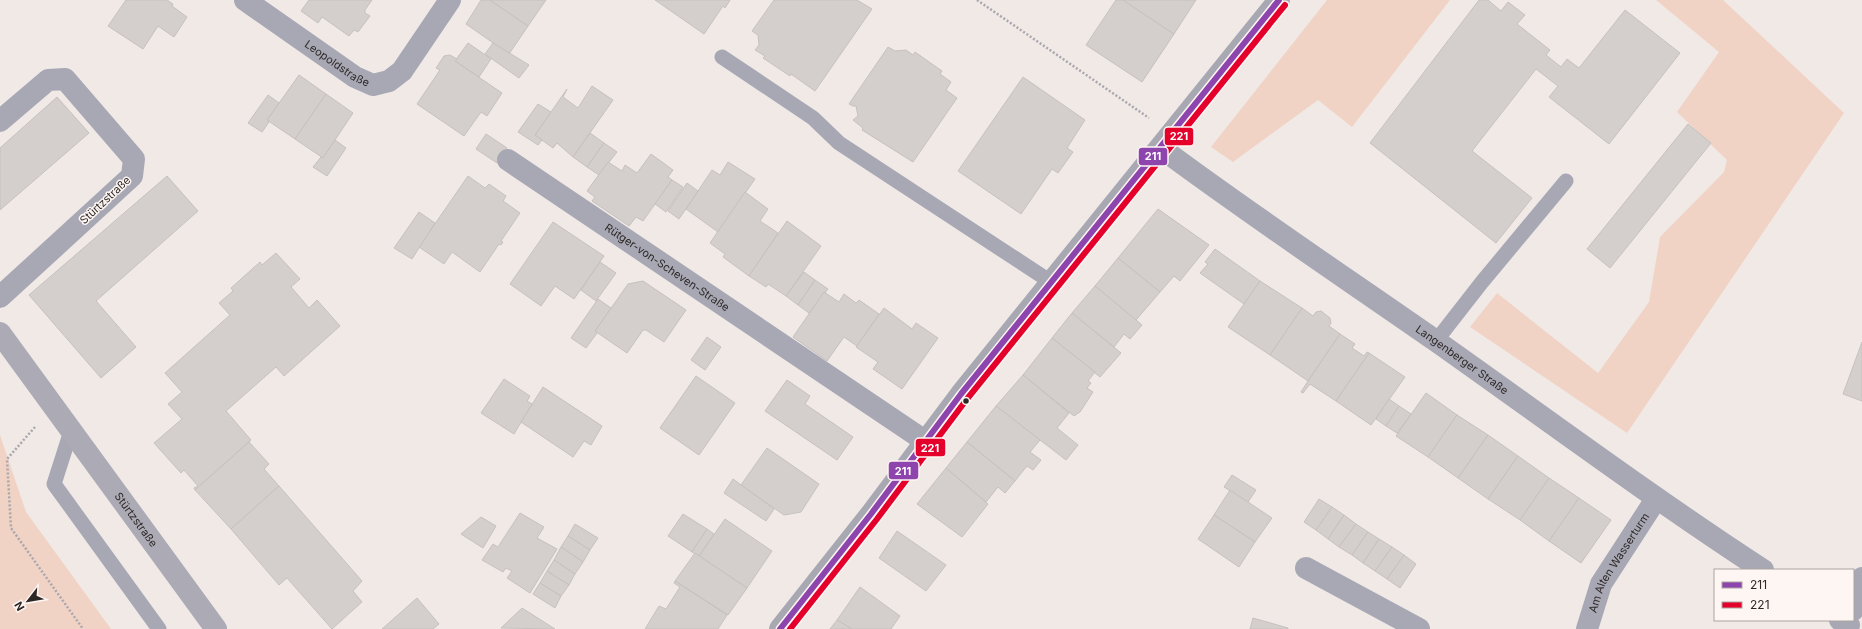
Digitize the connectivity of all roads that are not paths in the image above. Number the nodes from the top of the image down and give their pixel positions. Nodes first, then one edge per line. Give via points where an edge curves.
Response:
1 (245, 0) edge
2 (450, 0) edge
3 (1279, 0) edge
4 (722, 57) dead end
5 (0, 120) edge
6 (1167, 141) junction
7 (508, 160) dead end
8 (1566, 181) dead end
9 (1051, 282) junction
10 (0, 297) edge
11 (0, 333) edge
12 (1436, 341) junction
13 (71, 431) junction
14 (925, 441) junction
15 (1656, 499) junction
16 (1306, 568) dead end
17 (1761, 569) edge
18 (1862, 578) edge
19 (1854, 607) edge
20 (159, 629) edge
21 (216, 629) edge
22 (780, 629) edge
23 (1419, 629) edge
24 (1587, 629) edge

1 - 2 street, Leopoldstraße via 356,77 373,85 389,81 402,71
3 - 6 street
4 - 9 lane via 813,118 839,143
5 - 10 street, Stürtzstraße via 48,80 65,79 134,159 132,176
6 - 9 street
6 - 12 street, Langenberger Straße via 1236,204
7 - 14 street, Rütger-von-Scheven-Straße
8 - 12 lane
9 - 14 street
11 - 13 main road, Stürtzstraße
12 - 15 street, Langenberger Straße
13 - 20 lane via 54,484
13 - 21 main road, Stürtzstraße
14 - 22 street
15 - 17 street, Langenberger Straße
15 - 24 street, Am Alten Wasserturm via 1601,584
16 - 23 street
18 - 19 street

